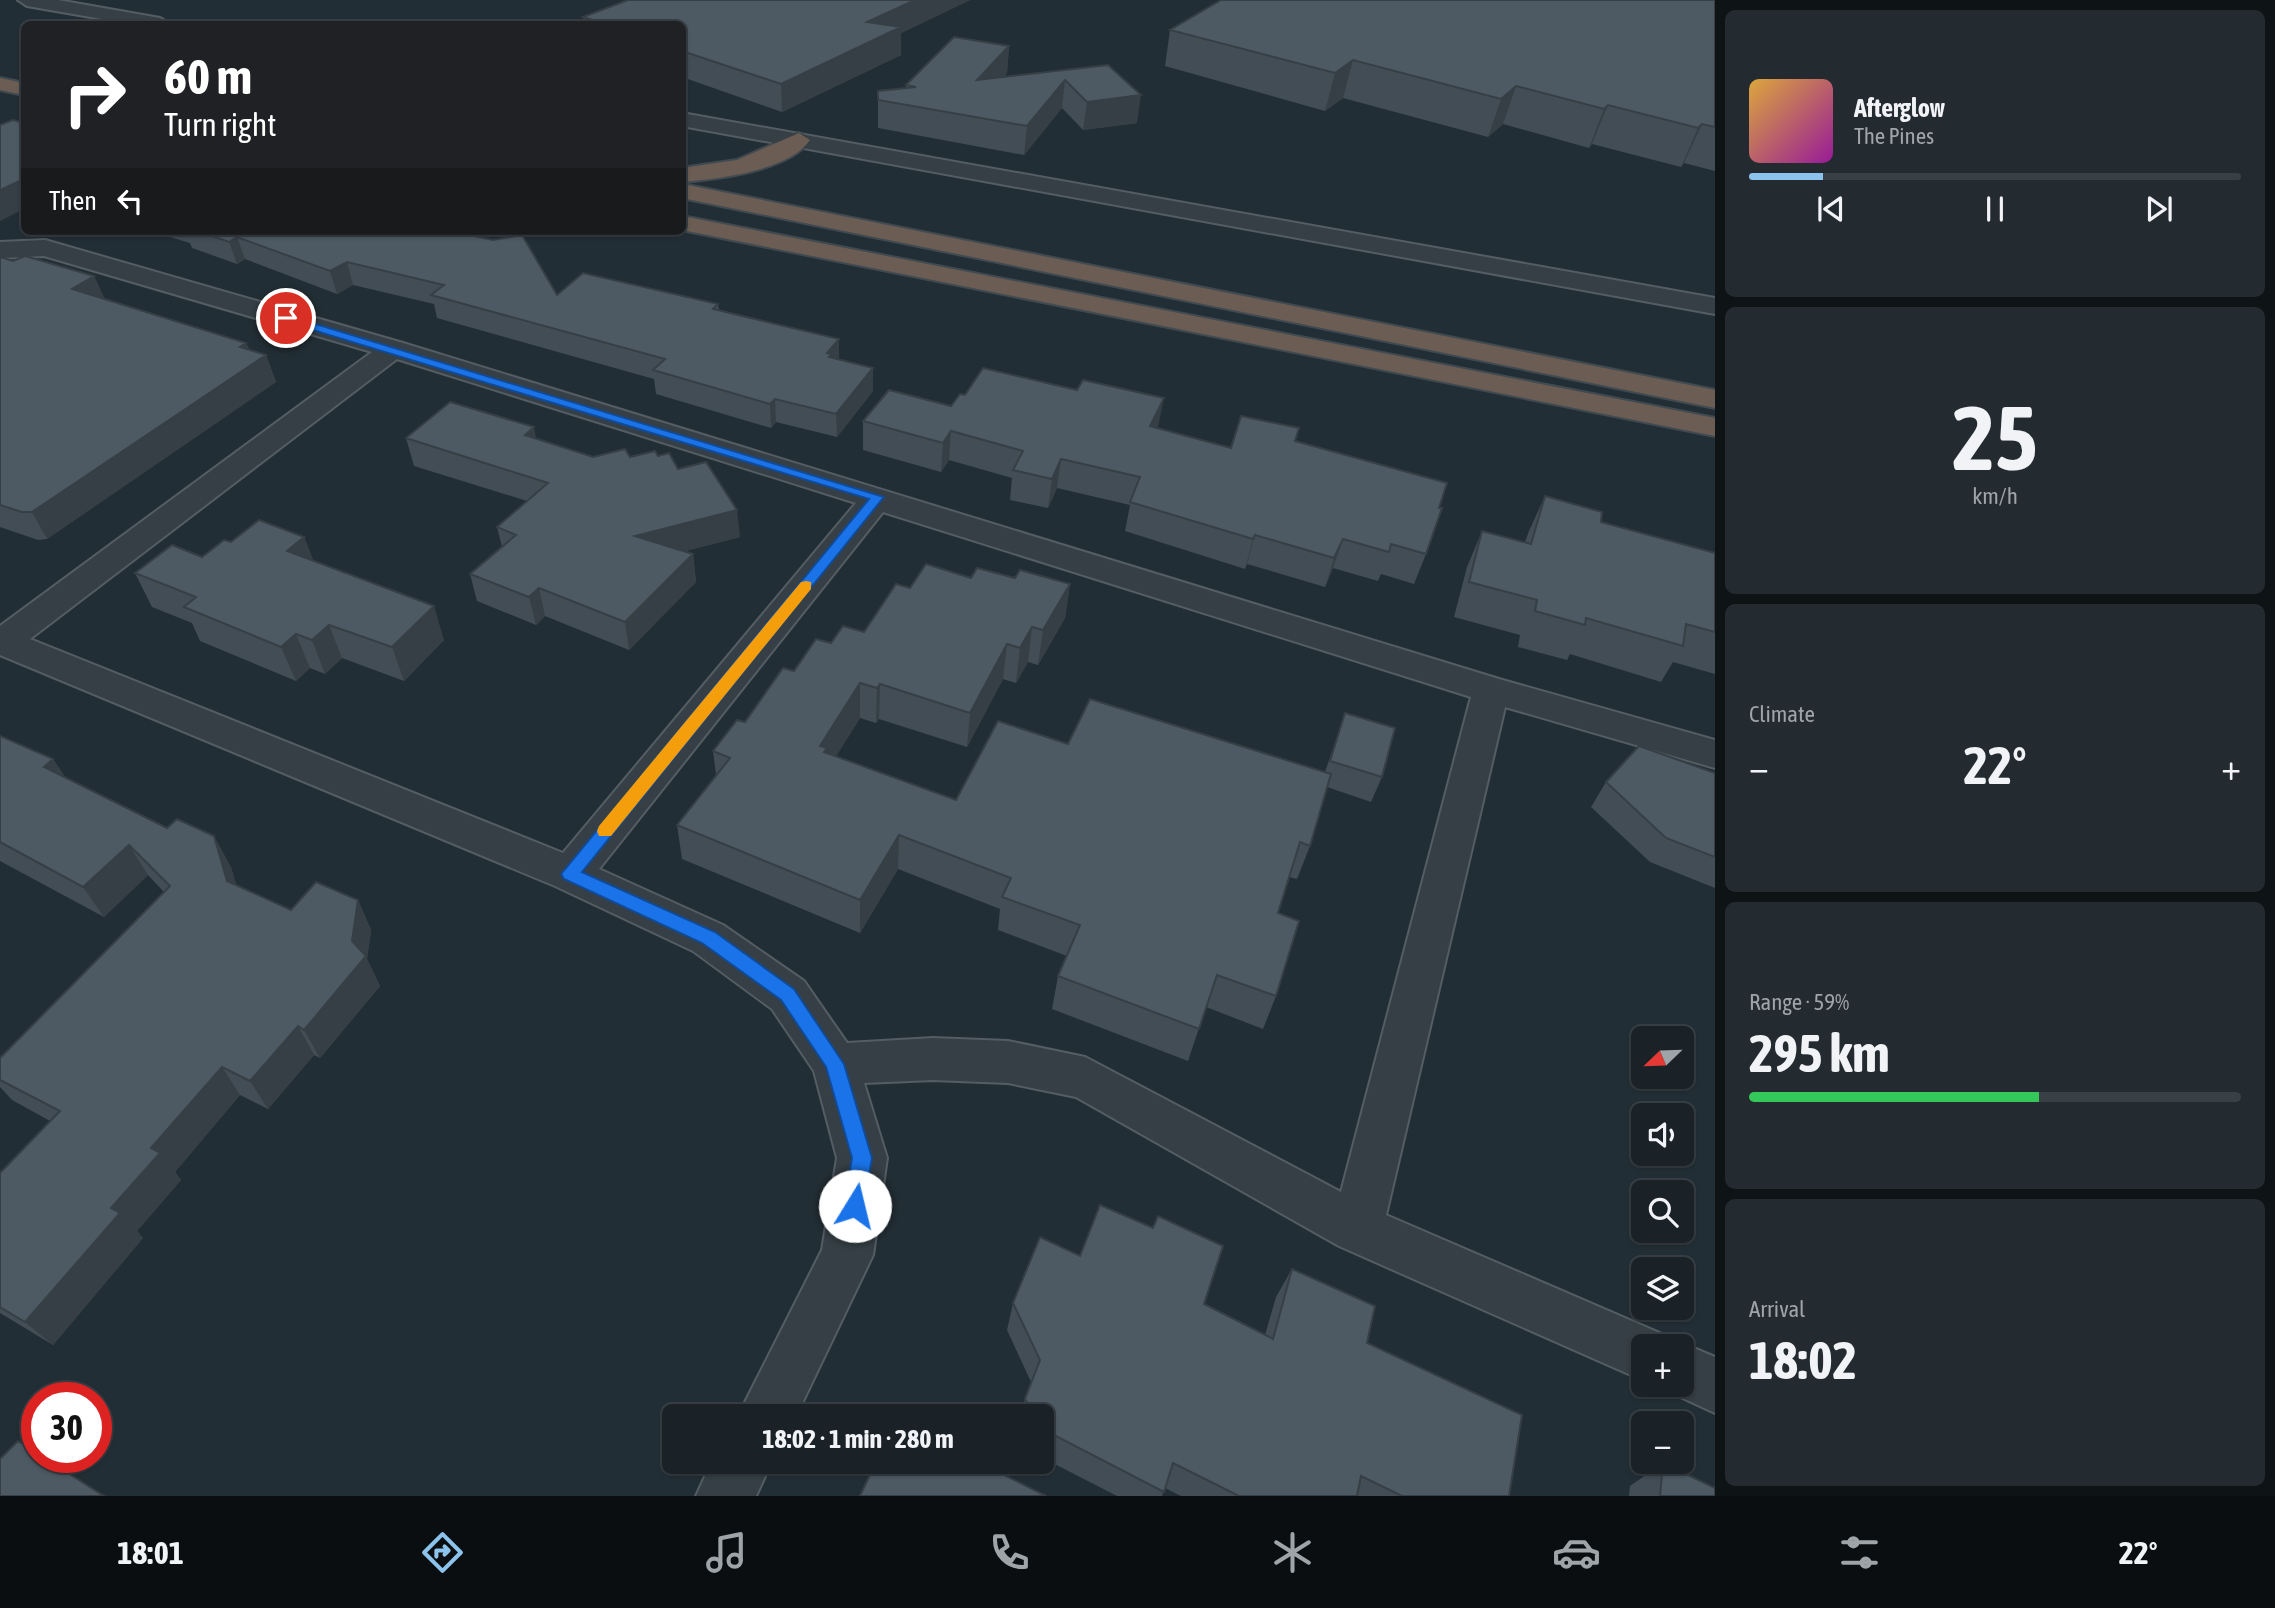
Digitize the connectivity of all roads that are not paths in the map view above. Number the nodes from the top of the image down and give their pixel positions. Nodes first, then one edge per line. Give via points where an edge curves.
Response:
1 (27, 0) edge
2 (143, 21) edge
3 (0, 84) edge
4 (21, 88) edge
5 (686, 121) edge
6 (790, 164) junction
7 (686, 174) edge
8 (686, 192) edge
9 (686, 224) edge
10 (852, 224) junction
11 (0, 250) edge
12 (1715, 306) edge
13 (393, 349) junction
14 (1715, 399) edge
15 (1715, 427) edge
16 (878, 497) junction
17 (1, 641) edge
18 (1491, 690) junction
19 (1715, 754) edge
20 (570, 874) junction
21 (835, 1064) junction
22 (1357, 1228) junction
23 (1631, 1348) edge
24 (1694, 1375) edge
25 (1715, 1385) edge
26 (772, 1404) edge
27 (736, 1474) edge
28 (725, 1496) edge

1 - 2 street
3 - 4 highway
5 - 6 street
6 - 7 highway
6 - 10 highway via 815,206
6 - 12 street
8 - 10 highway
9 - 15 highway
10 - 14 highway
11 - 13 street via 46,248
13 - 16 street
13 - 17 street
16 - 18 street
16 - 20 street
17 - 20 street
18 - 19 street
18 - 22 street
20 - 21 street via 720,946 788,995
21 - 22 street via 933,1059 1008,1062 1085,1078
21 - 26 street via 862,1158 847,1255
22 - 23 street
24 - 25 street
27 - 28 street

